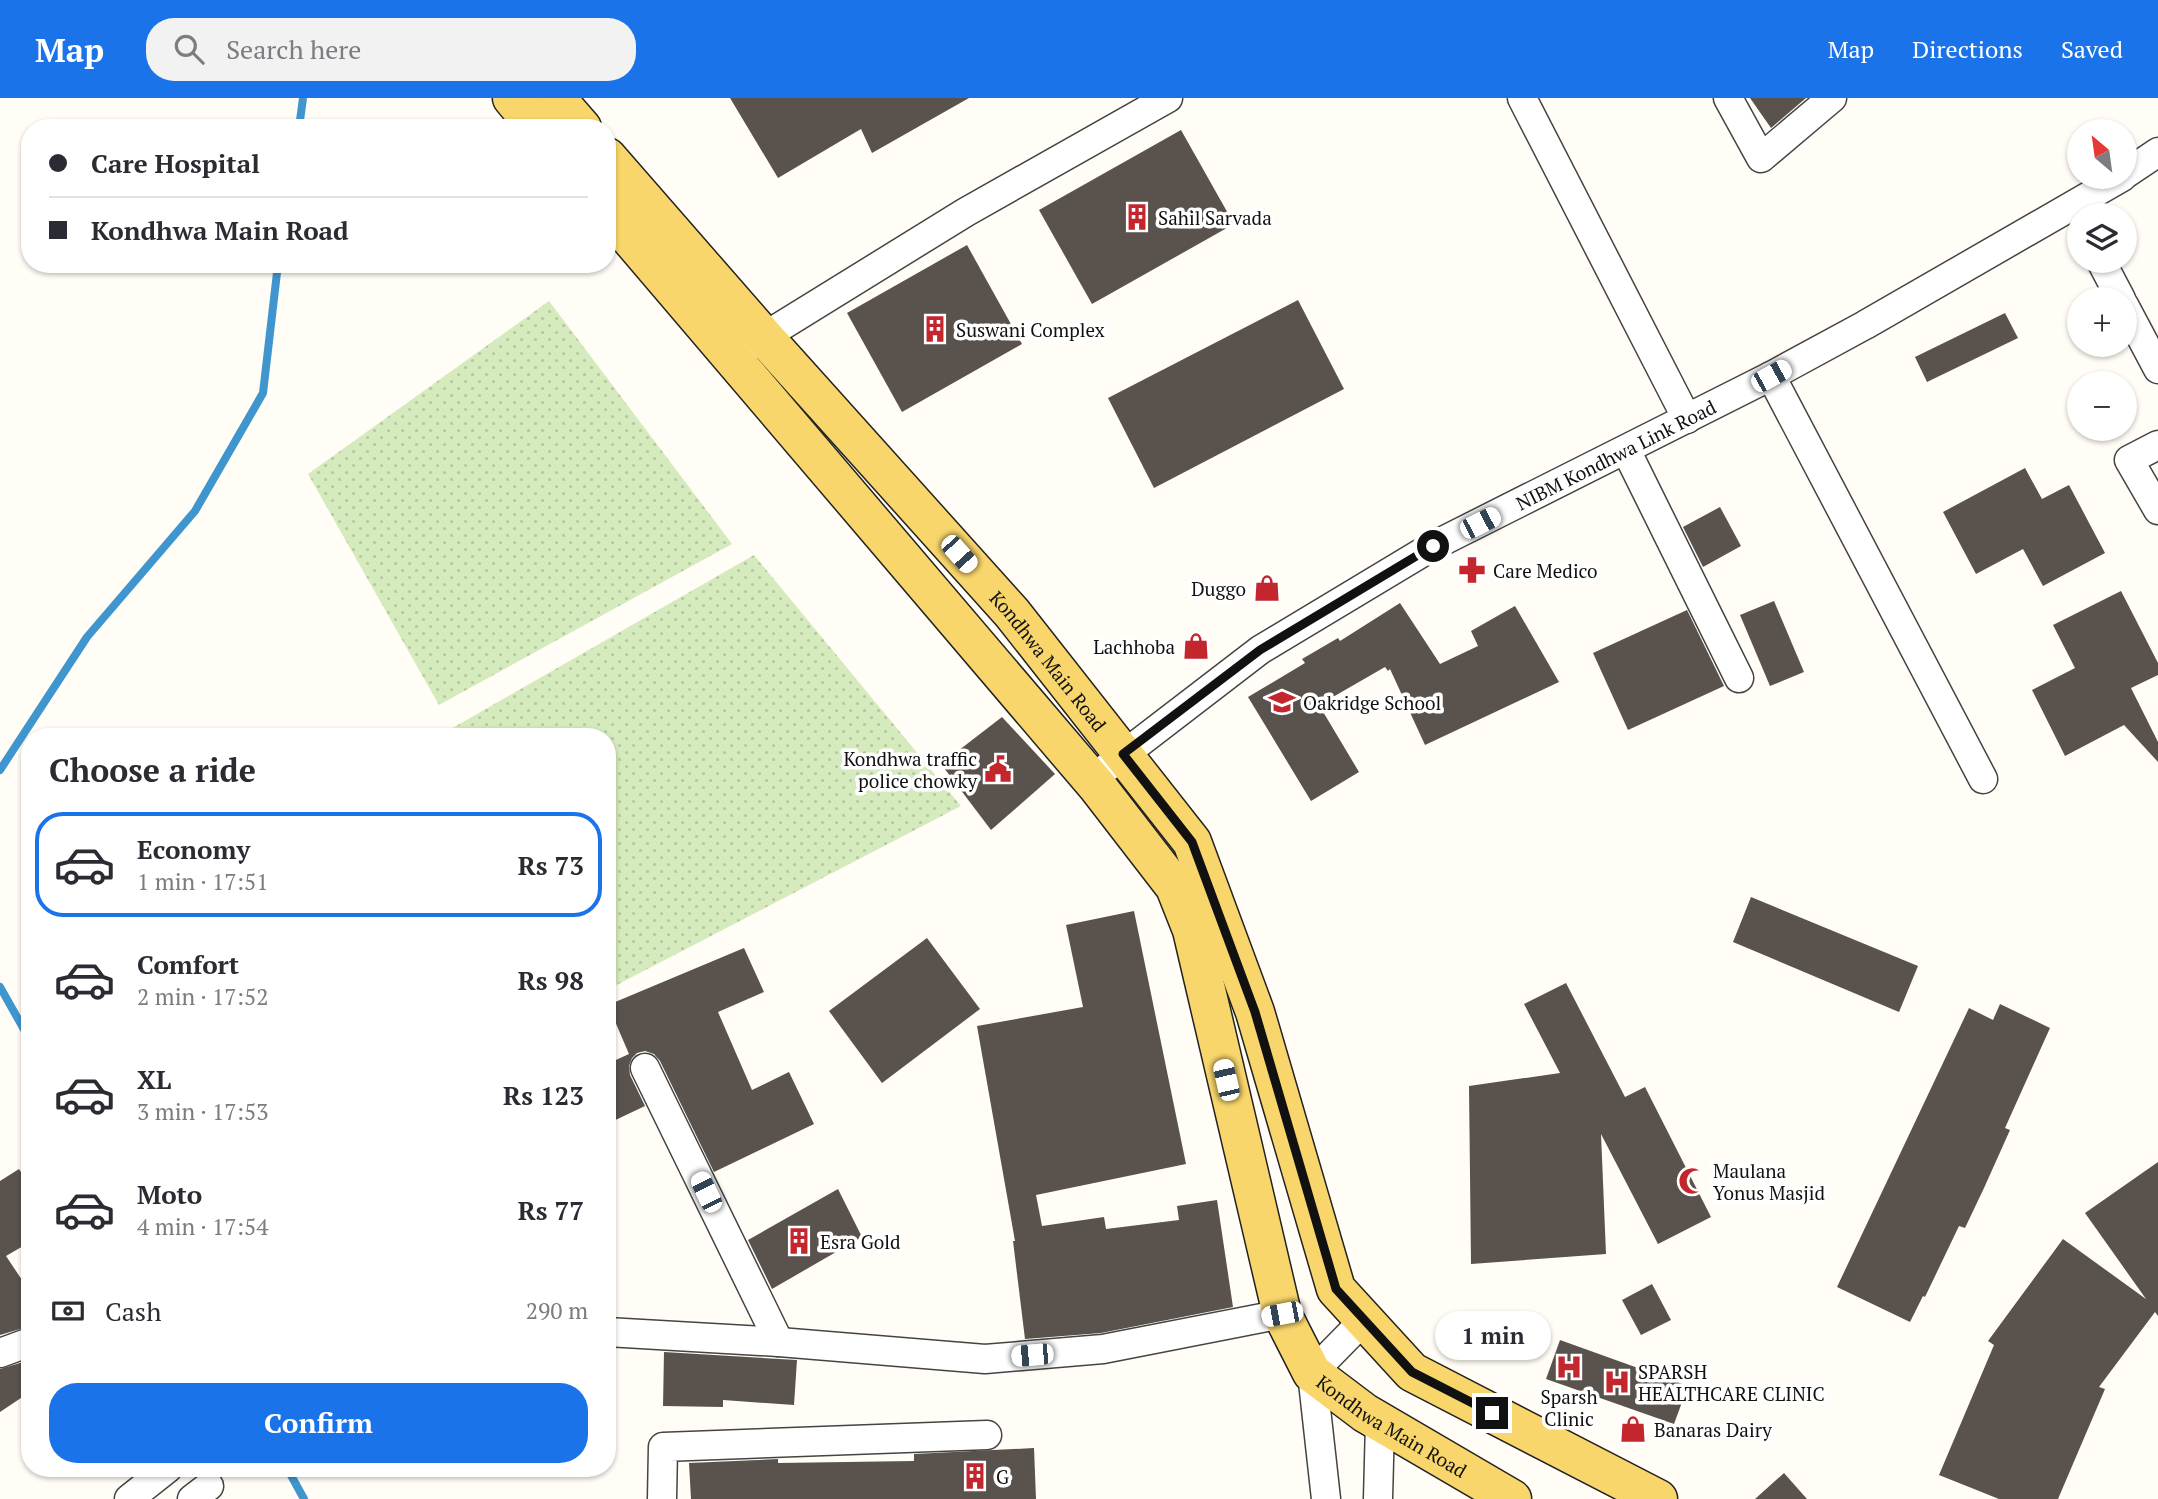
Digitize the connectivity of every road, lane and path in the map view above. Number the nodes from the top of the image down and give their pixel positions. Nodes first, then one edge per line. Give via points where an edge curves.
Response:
1 (512, 98) edge
2 (556, 98) edge
3 (1168, 98) edge
4 (1522, 98) edge
5 (1728, 98) edge
6 (1832, 98) edge
7 (530, 119) edge
8 (574, 119) edge
9 (2158, 152) edge
10 (2137, 166) edge
11 (616, 167) edge
12 (2106, 189) edge
13 (2088, 203) edge
14 (2067, 217) edge
15 (616, 222) edge
16 (2137, 329) edge
17 (764, 337) junction
18 (732, 357) junction
19 (2158, 369) edge
20 (1771, 376) junction
21 (1688, 419) junction
22 (2158, 445) edge
23 (1626, 450) junction
24 (2158, 510) edge
25 (1740, 678) dead end
26 (1123, 754) junction
27 (1091, 779) junction
28 (1983, 779) dead end
29 (645, 1068) dead end
30 (1282, 1314) junction
31 (1364, 1320) junction
32 (616, 1333) edge
33 (779, 1342) junction
34 (1312, 1373) junction
35 (1380, 1422) junction
36 (986, 1435) dead end
37 (156, 1477) edge
38 (128, 1499) edge
39 (662, 1499) edge
40 (1326, 1499) edge
41 (1378, 1499) edge
42 (1513, 1499) edge
43 (1658, 1499) edge

1 - 7 main road
2 - 8 main road
3 - 17 street via 966,212
4 - 21 street
5 - 6 street via 1760,158
9 - 10 street, NIBM Kondhwa Link Road
11 - 17 main road, Kondhwa Main Road
12 - 13 street, NIBM Kondhwa Link Road
14 - 20 street, NIBM Kondhwa Link Road
15 - 18 main road, Kondhwa Main Road
16 - 19 street
17 - 18 street
17 - 26 main road, Kondhwa Main Road via 1012,613
18 - 27 main road, Kondhwa Main Road
20 - 21 street, NIBM Kondhwa Link Road
20 - 28 street
21 - 23 street, NIBM Kondhwa Link Road
22 - 24 street via 2129,460
23 - 25 street
23 - 26 street, NIBM Kondhwa Link Road via 1433,546 1260,650
26 - 27 street, NIBM Kondhwa Link Road
26 - 31 main road, Kondhwa Main Road via 1192,842 1255,1012 1336,1289
27 - 30 main road, Kondhwa Main Road via 1175,887 1192,930
29 - 33 street
30 - 33 street via 1103,1349 985,1359
30 - 34 main road, Kondhwa Main Road
31 - 34 street
31 - 43 main road, Kondhwa Main Road via 1412,1372
32 - 33 street
34 - 35 main road, Kondhwa Main Road
34 - 40 street
35 - 41 street
35 - 42 main road, Kondhwa Main Road
36 - 39 street via 663,1447
37 - 38 street

